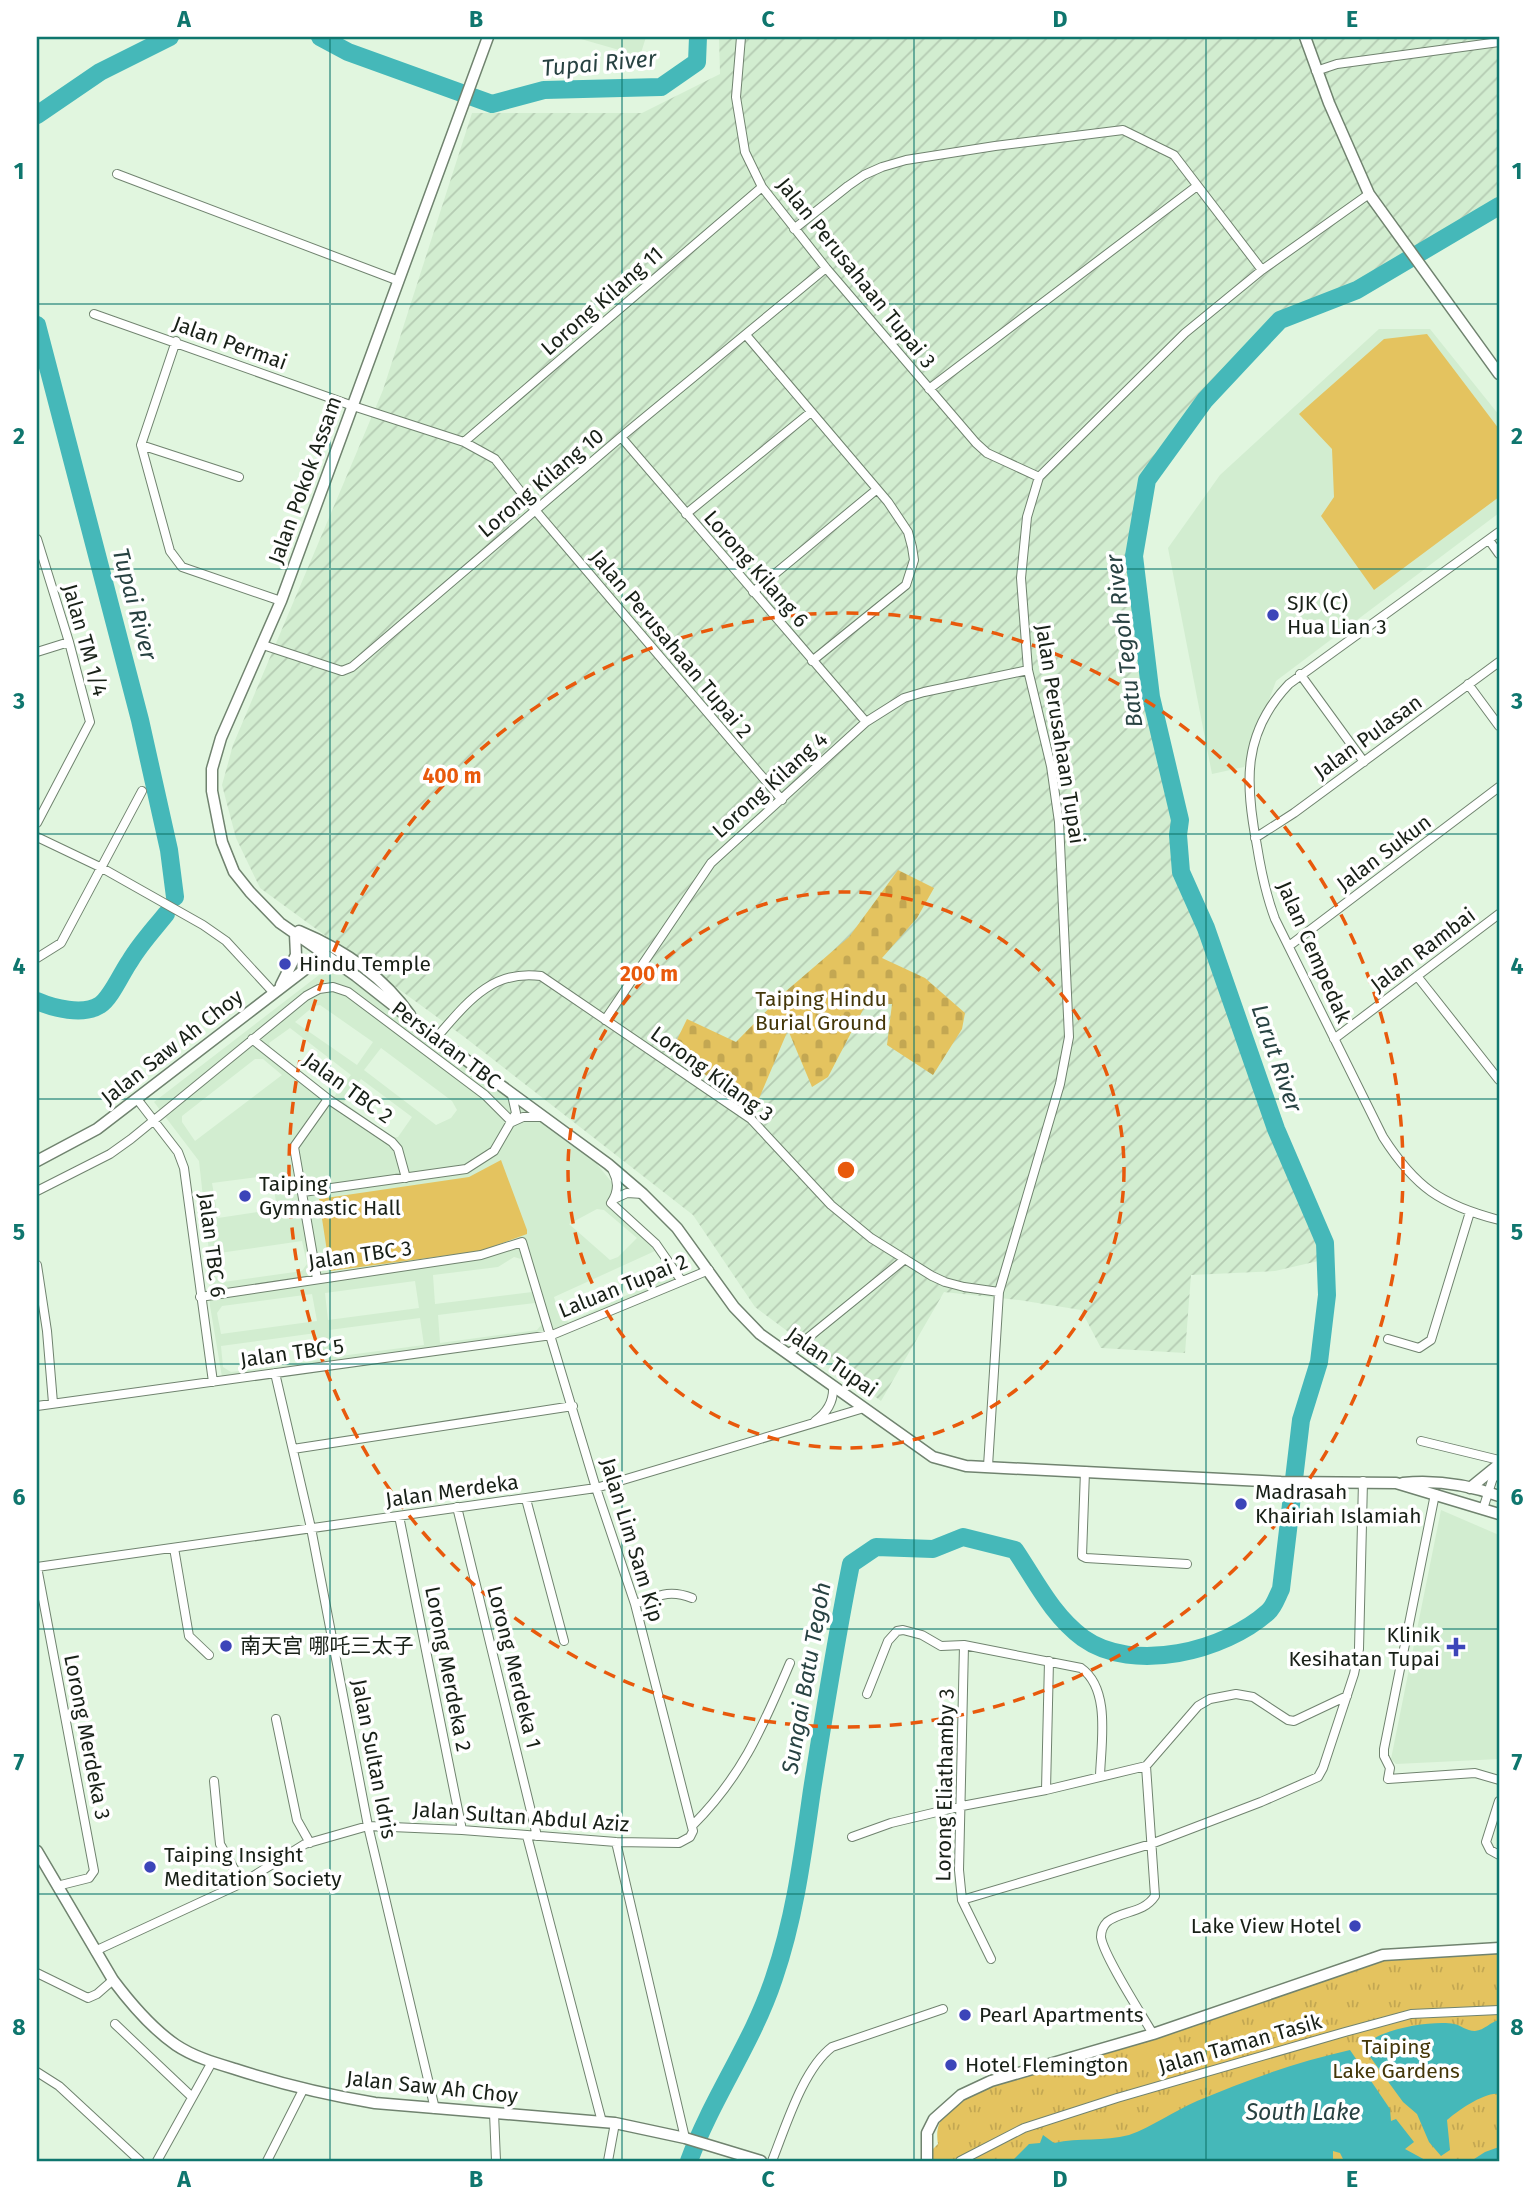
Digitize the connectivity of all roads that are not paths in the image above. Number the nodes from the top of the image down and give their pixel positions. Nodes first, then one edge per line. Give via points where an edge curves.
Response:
1 (488, 37) edge
2 (741, 37) edge
3 (1305, 37) edge
4 (1499, 42) edge
5 (1316, 71) junction
6 (117, 174) dead end
7 (1197, 186) junction
8 (762, 187) junction
9 (1369, 194) junction
10 (794, 229) junction
11 (826, 268) junction
12 (1262, 270) junction
13 (399, 281) junction
14 (94, 314) dead end
15 (746, 335) junction
16 (176, 341) junction
17 (1499, 374) edge
18 (929, 389) junction
19 (353, 406) junction
20 (811, 412) junction
21 (621, 438) junction
22 (464, 442) junction
23 (141, 445) junction
24 (239, 477) dead end
25 (1039, 477) junction
26 (876, 490) junction
27 (535, 510) junction
28 (686, 514) junction
29 (1499, 532) edge
30 (37, 539) edge
31 (1489, 540) junction
32 (1499, 554) edge
33 (753, 592) junction
34 (281, 601) junction
35 (69, 642) junction
36 (263, 645) junction
37 (37, 652) edge
38 (812, 661) junction
39 (1499, 662) edge
40 (1028, 670) junction
41 (1300, 674) junction
42 (1468, 684) junction
43 (866, 722) junction
44 (1499, 726) edge
45 (1364, 762) junction
46 (1499, 787) edge
47 (142, 791) dead end
48 (782, 800) junction
49 (37, 822) edge
50 (37, 837) edge
51 (1255, 838) junction
52 (102, 868) junction
53 (1499, 914) edge
54 (280, 923) junction
55 (295, 934) junction
56 (1289, 946) junction
57 (325, 954) junction
58 (37, 958) edge
59 (1417, 976) junction
60 (277, 990) junction
61 (605, 1020) junction
62 (417, 1024) junction
63 (436, 1038) junction
64 (252, 1039) junction
65 (1334, 1039) junction
66 (1499, 1080) edge
67 (512, 1095) junction
68 (137, 1099) junction
69 (328, 1099) junction
70 (545, 1118) junction
71 (154, 1121) junction
72 (512, 1122) junction
73 (37, 1161) edge
74 (608, 1164) junction
75 (406, 1178) junction
76 (37, 1192) edge
77 (303, 1192) junction
78 (643, 1194) junction
79 (614, 1199) junction
80 (1470, 1212) junction
81 (1499, 1220) edge
82 (522, 1242) joint
83 (905, 1259) junction
84 (37, 1265) edge
85 (709, 1270) junction
86 (317, 1279) junction
87 (681, 1280) junction
88 (999, 1292) junction
89 (200, 1297) junction
90 (552, 1335) junction
91 (1388, 1339) dead end
92 (788, 1354) junction
93 (275, 1373) junction
94 (213, 1382) junction
95 (833, 1385) junction
96 (53, 1404) junction
97 (37, 1406) edge
98 (573, 1406) junction
99 (864, 1408) junction
100 (808, 1426) junction
101 (1421, 1441) dead end
102 (293, 1449) junction
103 (1499, 1465) edge
104 (988, 1466) junction
105 (1085, 1471) junction
106 (1363, 1481) junction
107 (1396, 1483) junction
108 (596, 1488) junction
109 (1470, 1488) junction
110 (1435, 1494) junction
111 (1494, 1494) edge
112 (526, 1499) junction
113 (457, 1507) junction
114 (1483, 1508) junction
115 (1499, 1514) edge
116 (399, 1516) junction
117 (311, 1528) junction
118 (174, 1548) junction
119 (1188, 1564) dead end
120 (37, 1567) edge
121 (692, 1598) dead end
122 (635, 1604) junction
123 (564, 1641) dead end
124 (964, 1645) junction
125 (209, 1655) dead end
126 (1049, 1661) junction
127 (790, 1663) dead end
128 (867, 1694) dead end
129 (1347, 1696) junction
130 (276, 1719) dead end
131 (1146, 1766) junction
132 (1100, 1776) junction
133 (1499, 1780) edge
134 (214, 1782) dead end
135 (1046, 1790) junction
136 (1499, 1801) edge
137 (962, 1806) junction
138 (368, 1826) junction
139 (692, 1826) junction
140 (462, 1830) junction
141 (532, 1836) junction
142 (852, 1837) dead end
143 (616, 1842) junction
144 (310, 1843) junction
145 (1151, 1844) junction
146 (1499, 1855) edge
147 (39, 1859) edge
148 (242, 1883) junction
149 (57, 1886) junction
150 (962, 1900) junction
151 (1499, 1948) edge
152 (95, 1951) junction
153 (991, 1959) dead end
154 (37, 1973) edge
155 (113, 1980) junction
156 (943, 2009) dead end
157 (1499, 2010) edge
158 (115, 2024) dead end
159 (1153, 2034) junction
160 (212, 2062) junction
161 (37, 2072) edge
162 (304, 2088) junction
163 (192, 2097) junction
164 (435, 2109) junction
165 (494, 2113) junction
166 (601, 2122) junction
167 (615, 2123) junction
168 (688, 2139) junction
169 (731, 2157) edge
170 (140, 2161) edge
171 (157, 2161) edge
172 (267, 2161) edge
173 (496, 2161) edge
174 (608, 2161) edge
175 (761, 2161) edge
176 (772, 2161) edge
177 (927, 2161) edge
178 (960, 2161) edge

1 - 13 street, Jalan Pokok Assam
2 - 8 street, Jalan Perusahaan Tupai 3 via 736,97 745,152
3 - 5 street
4 - 5 street via 1337,64
5 - 9 street
6 - 13 street
7 - 10 street via 1174,155 1117,130 882,167 848,186
7 - 12 street
7 - 18 street
8 - 10 street, Jalan Perusahaan Tupai 3
8 - 22 street, Lorong Kilang 11
9 - 12 street, Jalan Perusahaan Tupai
9 - 17 street
10 - 11 street, Jalan Perusahaan Tupai 3
11 - 15 street, Lorong Kilang 10
11 - 18 street, Jalan Perusahaan Tupai 3
12 - 25 street, Jalan Perusahaan Tupai via 1185,333
13 - 19 street, Jalan Pokok Assam
14 - 16 street, Jalan Permai
15 - 20 street
15 - 21 street, Lorong Kilang 10
16 - 19 street, Jalan Permai
16 - 23 street
18 - 25 street, Jalan Perusahaan Tupai 3 via 988,453
19 - 22 street, Jalan Permai
19 - 34 street, Jalan Pokok Assam
20 - 26 street
20 - 28 street
21 - 27 street, Lorong Kilang 10
21 - 28 street, Lorong Kilang 6
22 - 27 street, Jalan Perusahaan Tupai 2 via 495,459
23 - 24 street
23 - 34 street via 170,551 181,567
25 - 40 street, Jalan Perusahaan Tupai via 1027,517 1021,578
26 - 33 street
26 - 38 street via 908,532 914,560 911,573 906,585
27 - 36 street, Lorong Kilang 10 via 352,667 342,671
27 - 48 street, Jalan Perusahaan Tupai 2
28 - 33 street, Lorong Kilang 6
29 - 31 street, Jalan Cempedak
30 - 35 street, Jalan TM 1/4
31 - 32 street
31 - 41 street, Jalan Cempedak
33 - 38 street, Lorong Kilang 6
34 - 36 street, Jalan Pokok Assam
35 - 37 street
35 - 49 street, Jalan TM 1/4 via 90,722
36 - 54 street, Jalan Pokok Assam via 221,738 212,769 212,791 222,842 234,872
38 - 43 street, Lorong Kilang 6
39 - 42 street, Jalan Pulasan
40 - 43 street, Lorong Kilang 4 via 923,692 894,703
40 - 88 street, Jalan Perusahaan Tupai via 1059,822 1069,1037 1060,1084
41 - 45 street
41 - 51 street, Jalan Cempedak via 1276,697 1252,749 1248,790
42 - 44 street
42 - 45 street, Jalan Pulasan
43 - 48 street, Lorong Kilang 4
45 - 51 street, Jalan Pulasan
46 - 56 street, Jalan Sukun
47 - 52 street
48 - 61 street, Lorong Kilang 4 via 710,863
50 - 52 street
51 - 56 street, Jalan Cempedak via 1266,894
52 - 58 street via 61,943
52 - 60 street via 203,925
53 - 59 street, Jalan Rambai
54 - 55 street, Jalan Tupai
54 - 62 street via 330,944 370,973 397,996
55 - 57 street, Jalan Tupai
55 - 60 street via 296,955
56 - 65 street, Jalan Cempedak
57 - 60 street, Jalan Saw Ah Choy
57 - 62 street, Jalan Tupai
59 - 65 street, Jalan Rambai
59 - 66 street
60 - 68 street, Jalan Saw Ah Choy
61 - 63 street, Lorong Kilang 3 via 541,975 526,974 496,981
61 - 83 street, Lorong Kilang 3 via 751,1119 831,1205
62 - 63 street, Jalan Tupai
63 - 67 street, Jalan Tupai
64 - 69 street, Jalan TBC 2
64 - 71 street, Persiaran TBC
64 - 72 street, Persiaran TBC via 306,996 333,987 348,992 485,1095
65 - 80 street, Jalan Cempedak via 1394,1154 1432,1194
67 - 70 street, Jalan Tupai
67 - 72 street via 516,1113
68 - 71 street, Jalan TBC 6
68 - 73 street, Jalan Saw Ah Choy via 97,1129
69 - 75 street, Jalan TBC 2 via 392,1142
69 - 77 street via 294,1147
70 - 72 street via 523,1117
70 - 74 street, Jalan Tupai
71 - 76 street, Persiaran TBC via 110,1154
71 - 89 street, Jalan TBC 6 via 178,1152 184,1168
72 - 75 street via 495,1151 467,1168
74 - 78 street, Jalan Tupai
74 - 79 street via 617,1182
75 - 77 street
77 - 86 street
78 - 79 street via 627,1193
78 - 85 street, Jalan Tupai
79 - 87 street via 611,1203 656,1244
80 - 81 street, Jalan Cempedak
80 - 91 street via 1431,1340 1419,1348
82 - 86 street, Jalan TBC 3 via 481,1255
82 - 90 street, Jalan Lim Sam Kip
83 - 88 street, Lorong Kilang 3 via 945,1282
83 - 92 street
84 - 96 street
85 - 87 street, Laluan Tupai 2
85 - 92 street, Jalan Tupai via 747,1321
86 - 89 street, Jalan TBC 3
87 - 90 street, Laluan Tupai 2
88 - 104 street, Jalan Perusahaan Tupai
89 - 94 street, Jalan TBC 6
90 - 93 street, Jalan TBC 5
90 - 98 street, Jalan Lim Sam Kip
92 - 95 street, Jalan Tupai
93 - 94 street, Jalan TBC 5
93 - 102 street, Jalan Sultan Idris
94 - 96 street, Jalan TBC 5
95 - 99 street, Jalan Tupai
95 - 100 street via 834,1398 828,1408
96 - 97 street, Jalan TBC 5
98 - 102 street
98 - 108 street, Jalan Lim Sam Kip
99 - 100 street, Jalan Merdeka
99 - 104 street, Jalan Tupai via 933,1457
100 - 108 street, Jalan Merdeka
101 - 103 street
102 - 117 street, Jalan Sultan Idris
103 - 109 street
103 - 111 street
104 - 105 street, Jalan Tupai
105 - 106 street, Jalan Tupai via 1275,1482
105 - 119 street via 1082,1556
106 - 107 street, Jalan Tupai
106 - 129 street via 1359,1649
107 - 109 street via 1423,1481
107 - 110 street, Jalan Tupai
108 - 112 street, Jalan Merdeka
108 - 122 street, Jalan Lim Sam Kip
109 - 111 street
110 - 114 street, Jalan Tupai
110 - 133 street via 1384,1749 1388,1779 1475,1773
111 - 114 street
112 - 113 street, Jalan Merdeka
112 - 123 street
113 - 116 street, Jalan Merdeka
113 - 141 street, Lorong Merdeka 1
114 - 115 street, Jalan Tupai
116 - 117 street, Jalan Merdeka
116 - 140 street, Lorong Merdeka 2
117 - 118 street, Jalan Merdeka
117 - 138 street, Jalan Sultan Idris
118 - 120 street, Jalan Merdeka
118 - 125 street via 189,1636
120 - 149 street, Lorong Merdeka 3 via 94,1871 89,1878
121 - 122 street via 677,1592
122 - 139 street, Jalan Lim Sam Kip
124 - 126 street
124 - 128 street via 940,1646 913,1631 897,1631
124 - 137 street, Lorong Eliathamby 3
126 - 132 street via 1081,1668 1098,1689
126 - 135 street
127 - 139 street via 740,1768
129 - 131 street via 1294,1721 1253,1697 1236,1694 1210,1699 1198,1706
129 - 145 street via 1318,1777
130 - 144 street via 297,1820
131 - 132 street
131 - 145 street
132 - 135 street
134 - 148 street via 220,1844
135 - 137 street
136 - 146 street via 1486,1842
137 - 142 street
137 - 150 street, Lorong Eliathamby 3
138 - 140 street, Jalan Sultan Abdul Aziz
138 - 144 street, Jalan Sultan Abdul Aziz
138 - 164 street, Jalan Sultan Idris
139 - 143 street, Jalan Sultan Abdul Aziz via 691,1838 679,1843
140 - 141 street, Jalan Sultan Abdul Aziz
141 - 143 street, Jalan Sultan Abdul Aziz
141 - 166 street
143 - 168 street
144 - 148 street, Jalan Sultan Abdul Aziz
145 - 150 street
145 - 159 street via 1154,1896 1141,1909 1109,1920 1101,1938
147 - 149 street, Jalan Saw Ah Choy
148 - 152 street, Jalan Sultan Abdul Aziz
149 - 152 street, Jalan Saw Ah Choy
150 - 153 street, Lorong Eliathamby 3
151 - 159 street via 1382,1955
152 - 155 street, Jalan Saw Ah Choy
154 - 155 street via 88,1998
155 - 160 street, Jalan Saw Ah Choy via 162,2035
156 - 176 street via 832,2047 821,2055
157 - 178 street, Jalan Taman Tasik via 1411,2014 1345,2032 1024,2128
158 - 163 street
159 - 177 street via 975,2087 934,2119 927,2133
160 - 162 street, Jalan Saw Ah Choy
160 - 163 street
161 - 170 street via 59,2085
162 - 164 street, Jalan Saw Ah Choy via 375,2103
162 - 172 street
163 - 171 street
164 - 165 street, Jalan Saw Ah Choy
165 - 166 street, Jalan Saw Ah Choy
165 - 173 street
166 - 167 street, Jalan Saw Ah Choy
167 - 168 street, Jalan Saw Ah Choy
167 - 174 street
168 - 169 street, Jalan Saw Ah Choy
169 - 175 street, Jalan Saw Ah Choy

